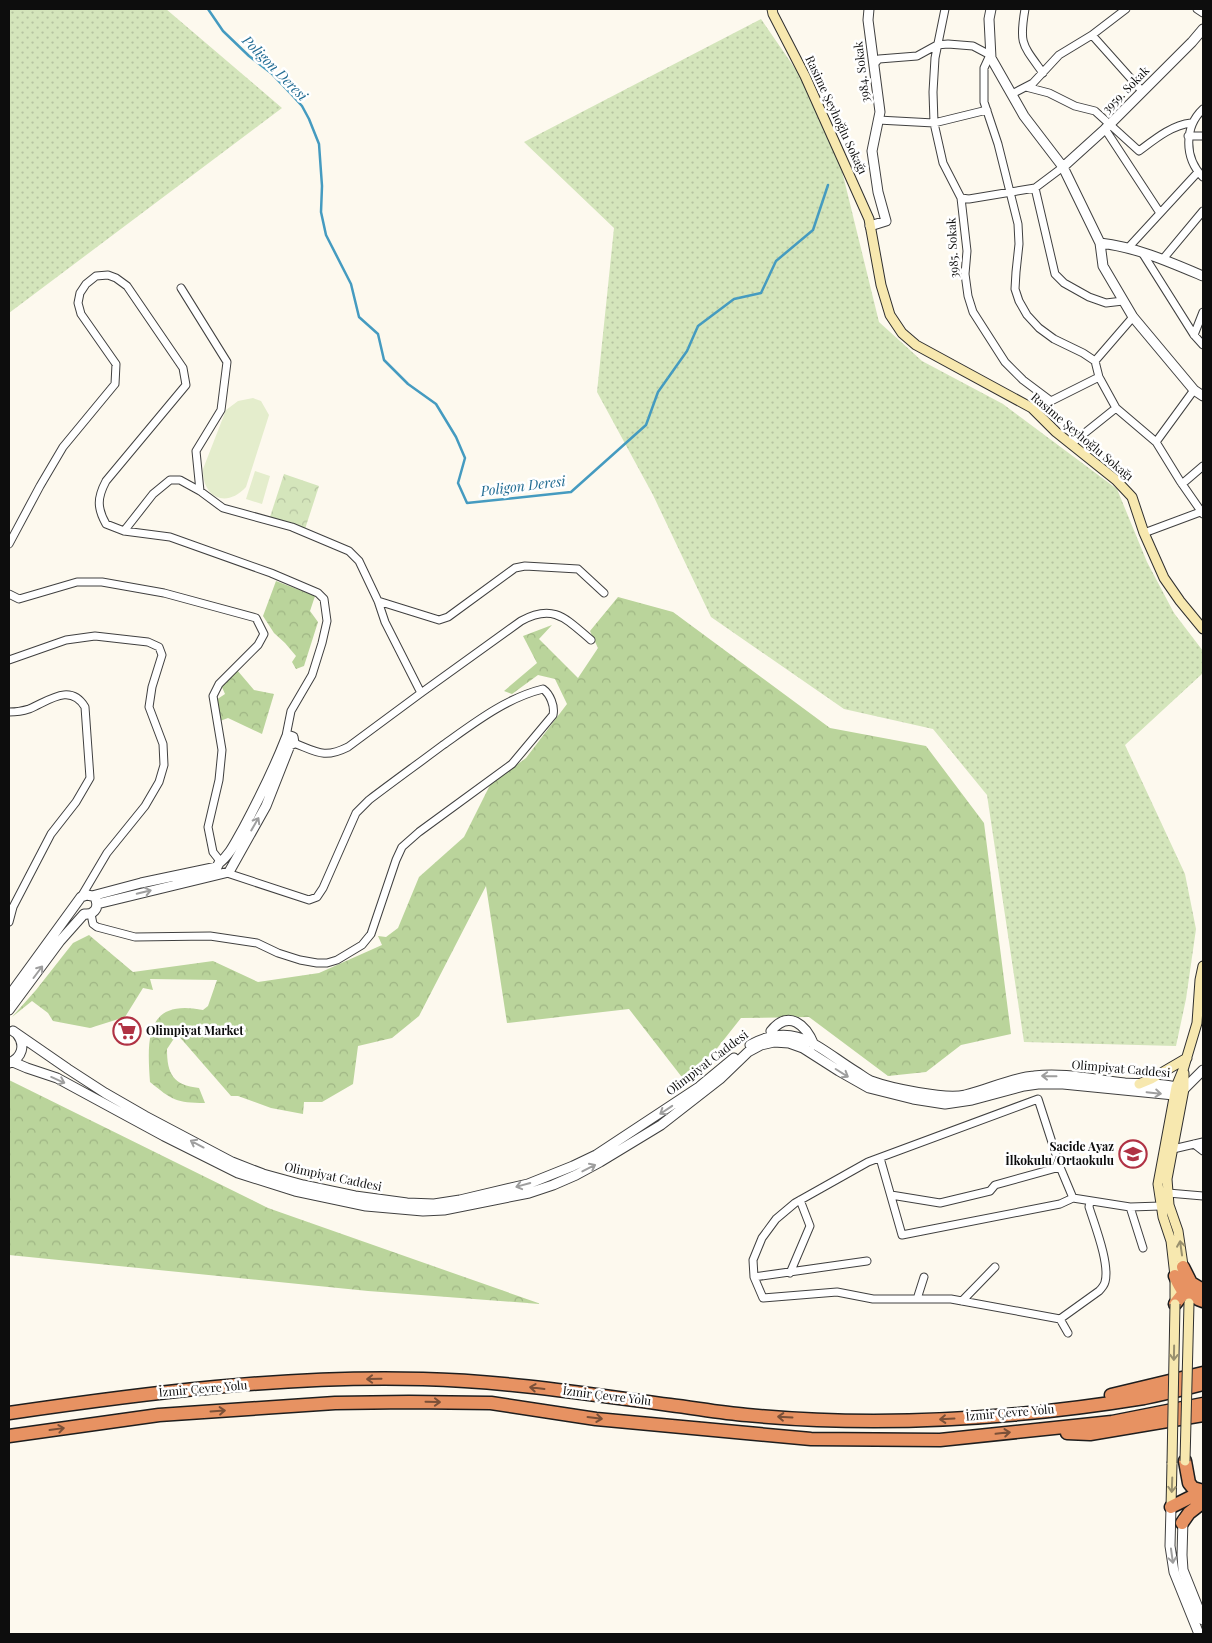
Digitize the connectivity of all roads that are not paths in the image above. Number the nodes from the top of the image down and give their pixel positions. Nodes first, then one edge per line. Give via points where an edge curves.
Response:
1 (772, 9) edge
2 (869, 9) edge
3 (944, 9) edge
4 (991, 9) edge
5 (1024, 9) edge
6 (1126, 9) edge
7 (1197, 9) edge
8 (1203, 13) edge
9 (1203, 29) edge
10 (1092, 35) junction
11 (937, 46) junction
12 (990, 55) junction
13 (874, 64) junction
14 (1043, 73) junction
15 (1026, 87) junction
16 (1142, 91) junction
17 (1012, 94) junction
18 (1203, 109) edge
19 (986, 110) junction
20 (878, 120) junction
21 (934, 123) junction
22 (1191, 123) junction
23 (1107, 127) junction
24 (1188, 136) junction
25 (1203, 136) edge
26 (1063, 168) junction
27 (1201, 175) edge
28 (1035, 188) junction
29 (1010, 193) junction
30 (961, 198) junction
31 (1203, 211) edge
32 (1160, 213) junction
33 (870, 226) junction
34 (1100, 243) junction
35 (1128, 248) junction
36 (1143, 254) junction
37 (1163, 259) junction
38 (1203, 276) edge
39 (181, 288) dead end
40 (1123, 300) junction
41 (1203, 312) edge
42 (1132, 316) junction
43 (1194, 335) junction
44 (1203, 345) edge
45 (1095, 361) junction
46 (1099, 377) junction
47 (1194, 390) junction
48 (1203, 396) edge
49 (1050, 401) junction
50 (1032, 408) junction
51 (1116, 408) junction
52 (1156, 442) junction
53 (1071, 444) junction
54 (1203, 466) edge
55 (1182, 484) junction
56 (200, 491) junction
57 (1203, 512) edge
58 (124, 531) junction
59 (1144, 533) junction
60 (9, 544) edge
61 (604, 593) dead end
62 (9, 594) edge
63 (378, 601) junction
64 (1203, 629) edge
65 (591, 640) dead end
66 (9, 660) edge
67 (421, 693) junction
68 (9, 712) edge
69 (289, 743) junction
70 (224, 867) junction
71 (79, 900) junction
72 (95, 900) junction
73 (88, 914) junction
74 (9, 922) edge
75 (1203, 966) edge
76 (9, 996) edge
77 (9, 1010) edge
78 (11, 1030) edge
79 (772, 1035) junction
80 (789, 1043) junction
81 (814, 1045) junction
82 (1187, 1058) junction
83 (11, 1063) edge
84 (1203, 1070) edge
85 (1139, 1084) junction
86 (1178, 1090) junction
87 (1203, 1142) edge
88 (1194, 1144) junction
89 (1173, 1149) junction
90 (1203, 1152) edge
91 (880, 1158) junction
92 (1060, 1167) junction
93 (1168, 1193) junction
94 (891, 1195) junction
95 (1203, 1196) edge
96 (1073, 1198) junction
97 (800, 1200) junction
98 (1090, 1201) junction
99 (1161, 1206) junction
100 (1130, 1207) junction
101 (1143, 1248) dead end
102 (867, 1261) dead end
103 (995, 1267) dead end
104 (1179, 1271) junction
105 (790, 1273) junction
106 (754, 1277) junction
107 (924, 1277) dead end
108 (1192, 1293) edge
109 (917, 1299) junction
110 (962, 1301) junction
111 (1203, 1302) edge
112 (1174, 1304) junction
113 (1060, 1319) junction
114 (1068, 1333) dead end
115 (1203, 1373) edge
116 (1203, 1384) edge
117 (1203, 1404) edge
118 (9, 1413) edge
119 (1031, 1413) junction
120 (1203, 1415) edge
121 (1032, 1430) junction
122 (9, 1436) edge
123 (1179, 1462) junction
124 (1203, 1491) edge
125 (1203, 1501) edge
126 (1185, 1503) junction
127 (1171, 1507) junction
128 (1182, 1523) junction
129 (1203, 1620) edge
130 (1199, 1634) edge

1 - 33 main road, Rasime Şeyhoğlu Sokağı via 857,189
2 - 13 street, 3984. Sokak
3 - 11 street, 3985. Sokak
4 - 12 street
5 - 14 street via 1022,41
6 - 10 street
7 - 8 street
9 - 16 street, 3959. Sokak
10 - 14 street via 1059,55
10 - 16 street
11 - 12 street via 973,46
11 - 13 street via 917,56 879,59
11 - 21 street, 3985. Sokak
12 - 17 street
12 - 19 street via 984,68
13 - 20 street, 3984. Sokak via 880,112
14 - 15 street
15 - 17 street
15 - 23 street via 1095,111
16 - 23 street, 3959. Sokak
17 - 26 street via 1024,116
18 - 22 street
19 - 21 street
19 - 29 street
20 - 21 street
20 - 33 street, 3984. Sokak via 872,150 886,221
21 - 30 street, 3985. Sokak via 943,162
22 - 23 street via 1180,124 1139,151
22 - 24 street
23 - 26 street, 3959. Sokak
23 - 32 street
24 - 25 street
24 - 27 street via 1192,161
26 - 28 street
26 - 34 street
27 - 32 street
28 - 29 street
28 - 40 street via 1055,274 1064,284 1098,300 1106,303
29 - 30 street
29 - 45 street via 1018,224 1016,289 1019,301 1039,328
30 - 49 street, 3985. Sokak via 967,250 964,274 973,312 1005,362
31 - 37 street
32 - 35 street
33 - 50 main road, Rasime Şeyhoğlu Sokağı via 881,285 890,315 902,333 916,345
34 - 35 street
34 - 40 street via 1103,266
35 - 36 street
36 - 37 street
36 - 43 street
37 - 38 street
39 - 56 street via 227,362 221,410 196,451
40 - 42 street
41 - 43 street
42 - 45 street
42 - 47 street
43 - 44 street
45 - 46 street
46 - 49 street
46 - 51 street
47 - 48 street
47 - 52 street
49 - 50 street
50 - 53 main road, Rasime Şeyhoğlu Sokağı
51 - 52 street
51 - 53 street
52 - 55 street
53 - 59 main road, Rasime Şeyhoğlu Sokağı via 1132,497
54 - 55 street
55 - 57 street
56 - 58 street via 180,480 170,480 153,494
56 - 63 street via 223,508 292,527 349,550 359,560
57 - 59 street
58 - 60 street via 106,524 99,512 101,491 186,385 186,377 127,286 108,275 96,276 80,293 78,303 116,364 115,384 63,447
58 - 69 street via 170,537 271,573 318,593 324,599 327,621 322,643 312,675 292,711
59 - 64 main road, Rasime Şeyhoğlu Sokağı via 1164,578
61 - 63 street via 578,569 525,566 515,568 448,618 439,620
62 - 70 street via 20,598 77,582 102,582 164,592 256,618 264,634 258,645 219,684 213,696 222,750 208,827 214,852
63 - 67 street via 392,637
65 - 67 street via 558,615 534,614
66 - 71 street via 66,640 95,636 148,642 159,647 162,654 148,707 163,744 164,764 159,782 145,806 106,853
67 - 69 street via 337,752 319,754
68 - 74 street via 28,709 56,696 79,698 85,707 90,778 52,834
69 - 70 street via 266,806
70 - 72 street
70 - 73 street via 309,900 317,897 356,813 369,800 479,720 508,703 543,689 550,698 553,714 512,764 402,848 371,934 362,945 342,958 317,963 278,953 257,943 210,936 135,937 97,927
71 - 72 street via 87,895
71 - 73 street via 79,910
71 - 76 street
72 - 73 street via 96,910
77 -> 73 street via 60,941
75 - 82 main road via 1197,1024
79 -> 78 street, Olimpiyat Caddesi via 747,1046 699,1087 596,1155 528,1184 434,1204 346,1194 303,1185 232,1162 105,1093
78 - 83 street via 20,1036 22,1048
79 - 80 street
79 - 81 street, Olimpiyat Caddesi via 797,1036
79 - 81 street via 771,1031 778,1023 793,1021 806,1028
83 -> 80 street, Olimpiyat Caddesi via 57,1078 238,1174 366,1206 423,1211 529,1194 568,1178 661,1125 720,1079 748,1052 774,1042
80 -> 86 street, Olimpiyat Caddesi via 803,1048 869,1088 913,1100 945,1104 1030,1084
85 -> 81 street, Olimpiyat Caddesi via 1035,1076 962,1096 934,1096 871,1081
82 - 85 main road
82 - 86 main road
84 - 86 street
85 - 86 street, Olimpiyat Caddesi
86 - 89 main road
86 - 99 main road via 1158,1184
87 - 88 street
88 - 89 street
88 - 90 street
89 - 93 main road
91 - 92 street via 1038,1099
91 - 94 street
91 - 97 street
92 - 94 street via 940,1204
92 - 96 street
93 - 95 street
104 -> 93 main road via 1178,1231
94 - 96 street via 902,1236 1060,1204
96 - 98 street
97 - 105 street via 810,1226
97 - 106 street via 776,1219 762,1238 753,1260
98 - 100 street
98 - 113 street via 1105,1263 1104,1286
99 - 100 street
99 - 104 main road
100 - 101 street
102 - 105 street
103 - 110 street
104 - 108 highway via 1192,1283
104 - 112 main road
105 - 106 street
106 - 109 street via 763,1298 837,1292 873,1299
107 - 109 street
108 - 111 highway
108 - 112 highway
108 - 123 main road, bridge
109 - 110 street
110 - 113 street
112 -> 123 main road, bridge
113 - 114 street
115 - 119 highway
116 - 119 highway, İzmir Çevre Yolu via 1146,1397
117 - 121 highway, İzmir Çevre Yolu via 1112,1422
119 -> 118 highway, İzmir Çevre Yolu via 920,1420 747,1415 506,1384 423,1379 296,1380 107,1398
120 - 121 highway via 1090,1434
122 -> 121 highway, İzmir Çevre Yolu via 159,1415 335,1403 409,1402 491,1403 596,1419 811,1439 940,1440
123 - 124 highway via 1193,1488
123 - 126 main road
123 -> 127 main road
124 - 126 highway
125 - 126 highway
125 - 128 highway
126 - 127 highway
126 - 128 street
127 -> 130 street via 1170,1546 1174,1572
128 - 129 street via 1183,1570

